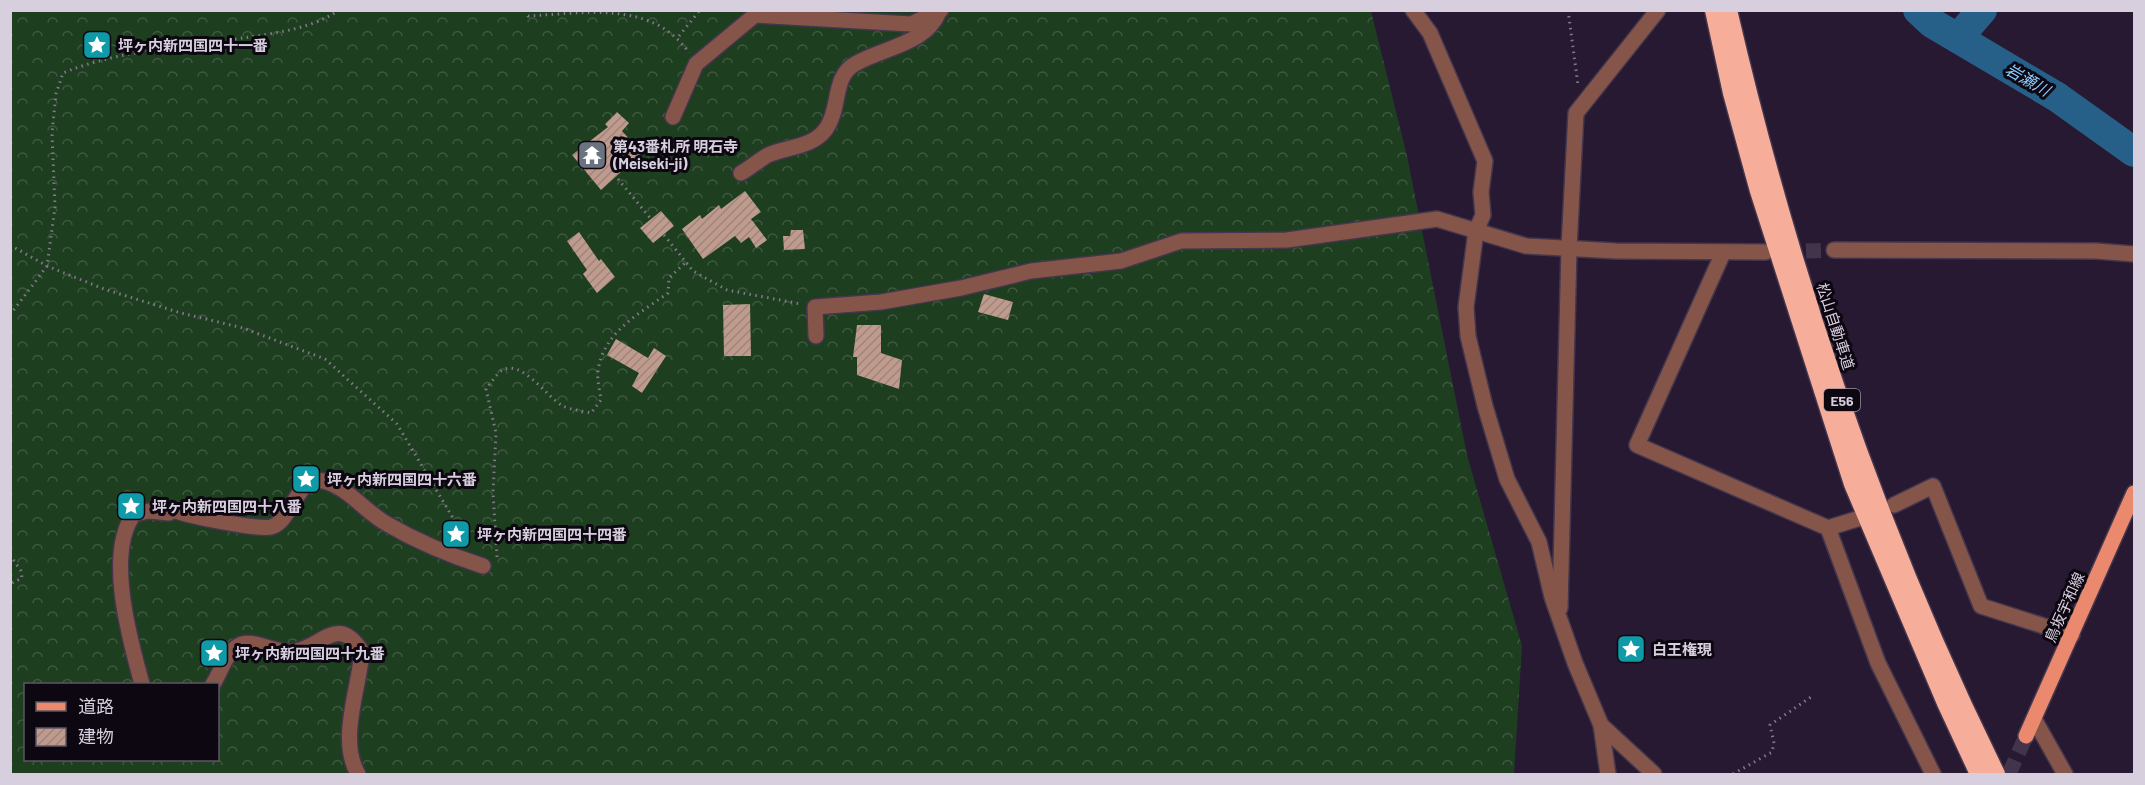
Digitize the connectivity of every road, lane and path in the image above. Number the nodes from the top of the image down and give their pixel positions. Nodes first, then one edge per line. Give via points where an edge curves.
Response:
1 (339, 10) edge
2 (527, 10) edge
3 (700, 10) edge
4 (1413, 10) edge
5 (1568, 10) edge
6 (1658, 10) edge
7 (1714, 10) edge
8 (1728, 10) edge
9 (940, 11) edge
10 (679, 36) junction
11 (696, 64) junction
12 (1576, 113) junction
13 (673, 117) dead end
14 (741, 173) dead end
15 (618, 179) dead end
16 (651, 219) dead end
17 (1476, 231) junction
18 (664, 234) dead end
19 (10, 245) edge
20 (1569, 249) junction
21 (1834, 250) tunnel mouth
22 (1766, 252) tunnel mouth
23 (1723, 253) junction
24 (2134, 254) edge
25 (686, 262) junction
26 (46, 266) junction
27 (815, 307) junction
28 (10, 315) edge
29 (816, 336) dead end
30 (2134, 493) edge
31 (1894, 505) dead end
32 (1857, 519) dead end
33 (1828, 528) junction
34 (10, 555) edge
35 (483, 566) junction
36 (10, 584) edge
37 (1560, 617) junction
38 (2072, 635) junction
39 (142, 683) edge
40 (214, 683) edge
41 (1810, 697) dead end
42 (2034, 719) junction
43 (1602, 725) junction
44 (2026, 736) tunnel mouth
45 (358, 774) edge
46 (1608, 774) edge
47 (1654, 774) edge
48 (1733, 774) edge
49 (1933, 774) edge
50 (1979, 774) edge
51 (1996, 774) edge
52 (2065, 774) edge

1 - 26 path via 288,31 134,54 63,73 56,94 52,133 55,207
2 - 10 path via 528,16 626,11
3 - 10 path
4 - 17 street via 1430,33 1485,161 1483,216
5 - 12 path via 1578,87
6 - 12 street
7 - 50 highway, E56 via 1759,191 1853,484
8 - 51 highway, 松山自動車道 / E56 via 1807,296 1872,491 1958,699
9 - 11 street via 911,24 755,15
9 - 14 street via 933,26 923,34 854,64 842,75 834,113 813,141 768,155
10 - 11 path
11 - 13 street
12 - 20 street
15 - 16 path
17 - 20 street via 1526,246
17 - 27 street via 1437,219 1299,239 1181,241 1121,261 1030,271 881,302
17 - 37 street via 1466,307 1468,336 1507,479 1539,543
18 - 25 path
19 - 26 path
20 - 23 street
20 - 37 street
21 - 24 street
22 - 23 street
23 - 33 street via 1637,445
25 - 27 path via 693,271 727,290
25 - 35 path via 669,278 668,293 621,327 606,345 598,372 601,400 591,412 564,407 515,368 502,370 486,389 496,433 493,493 497,563
26 - 28 path
26 - 35 path via 104,289 243,328 325,359 398,424
27 - 29 street
30 - 38 main road, 鳥坂宇和線
31 - 38 street via 1933,486 1981,606
32 - 33 street
33 - 49 street via 1878,663
34 - 36 path via 22,578
35 - 39 street via 404,534 321,480 302,490 280,523 270,527 248,527 173,510 134,514 125,526 121,544 122,573 128,626
37 - 43 street
38 - 42 main road, 鳥坂宇和線
40 - 45 street via 239,644 253,642 274,651 294,652 331,635 346,633 362,652 352,706 351,762
41 - 48 path via 1770,725 1772,752
42 - 44 main road, 鳥坂宇和線
42 - 52 street
43 - 46 street
43 - 47 street

